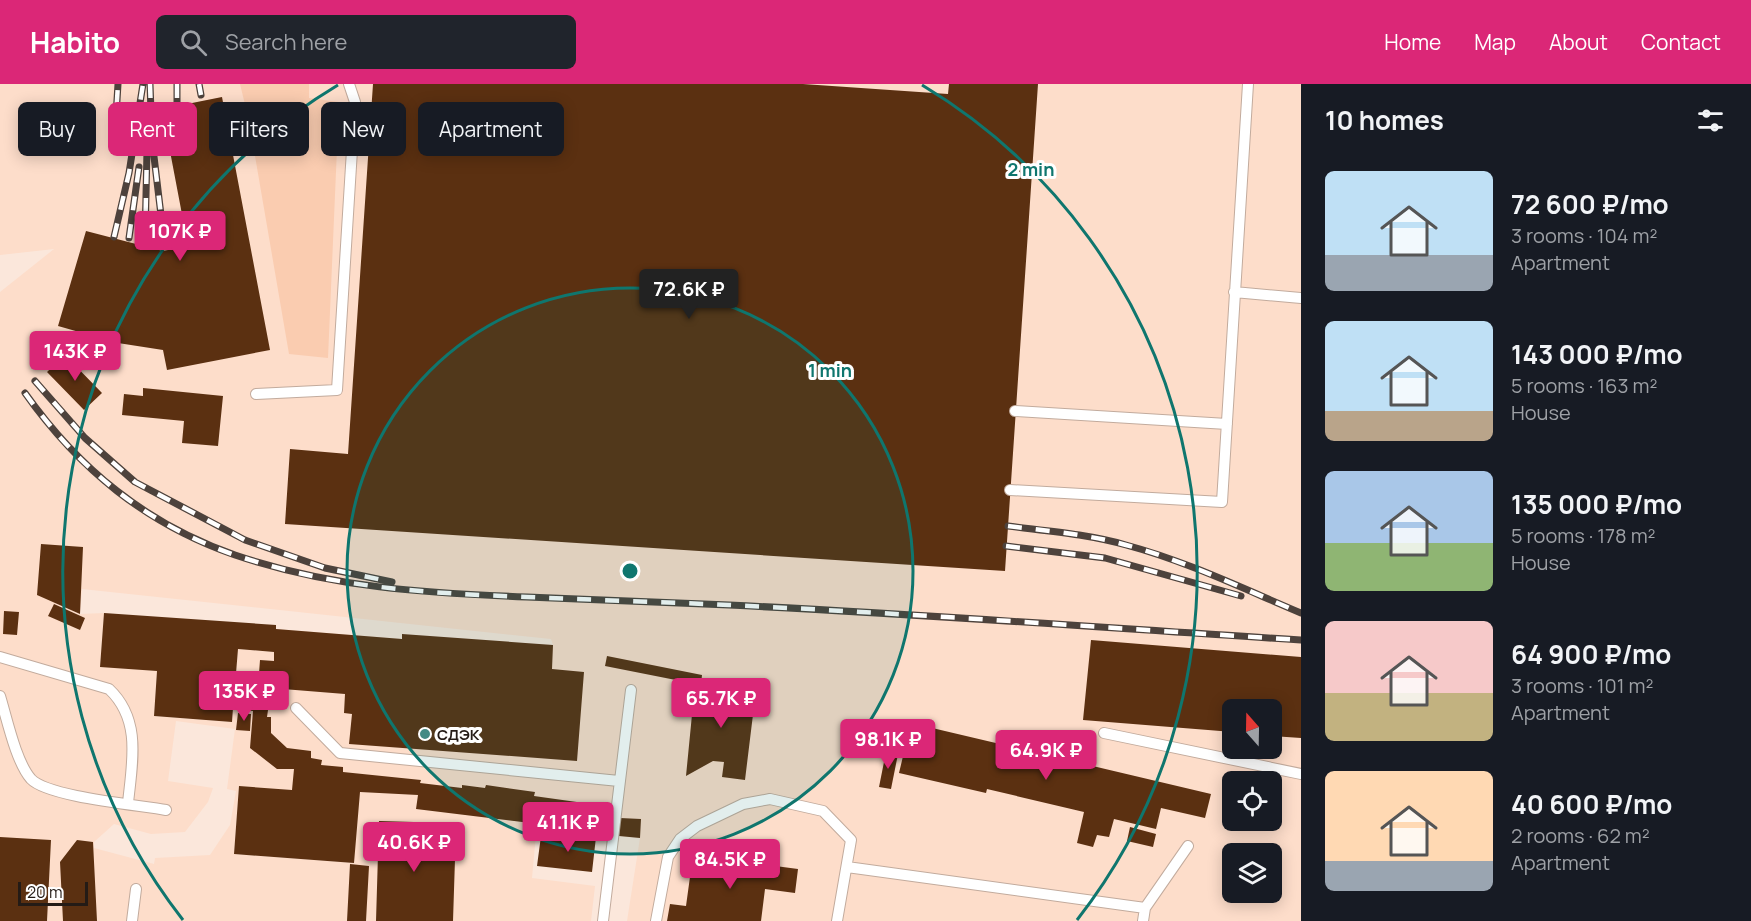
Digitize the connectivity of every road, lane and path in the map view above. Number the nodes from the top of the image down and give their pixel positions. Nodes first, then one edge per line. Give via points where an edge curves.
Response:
1 (349, 84) edge
2 (1248, 84) edge
3 (1234, 292) junction
4 (1301, 298) edge
5 (256, 394) dead end
6 (1016, 411) dead end
7 (1227, 424) junction
8 (1010, 490) dead end
9 (0, 657) edge
10 (631, 690) dead end
11 (0, 696) edge
12 (296, 708) dead end
13 (1104, 733) dead end
14 (1301, 774) edge
15 (620, 781) junction
16 (128, 803) junction
17 (166, 810) dead end
18 (1188, 846) dead end
19 (847, 867) junction
20 (136, 889) dead end
21 (1145, 908) junction
22 (132, 921) edge
23 (603, 921) edge
24 (656, 921) edge
25 (837, 921) edge
26 (1143, 921) edge

1 - 5 lane via 355,102 337,390
2 - 3 lane
3 - 4 lane
3 - 7 lane
6 - 7 lane
7 - 8 lane via 1222,502
9 - 16 lane via 109,689 120,700 132,730 134,750
10 - 15 lane
11 - 16 lane via 22,764 32,780 50,790
12 - 15 lane via 340,753
13 - 14 lane
15 - 23 lane
16 - 17 lane
18 - 21 lane
19 - 21 lane
19 - 24 lane via 851,840 823,811 770,799 743,804 697,826 680,839 668,857
19 - 25 lane
20 - 22 lane
21 - 26 lane

